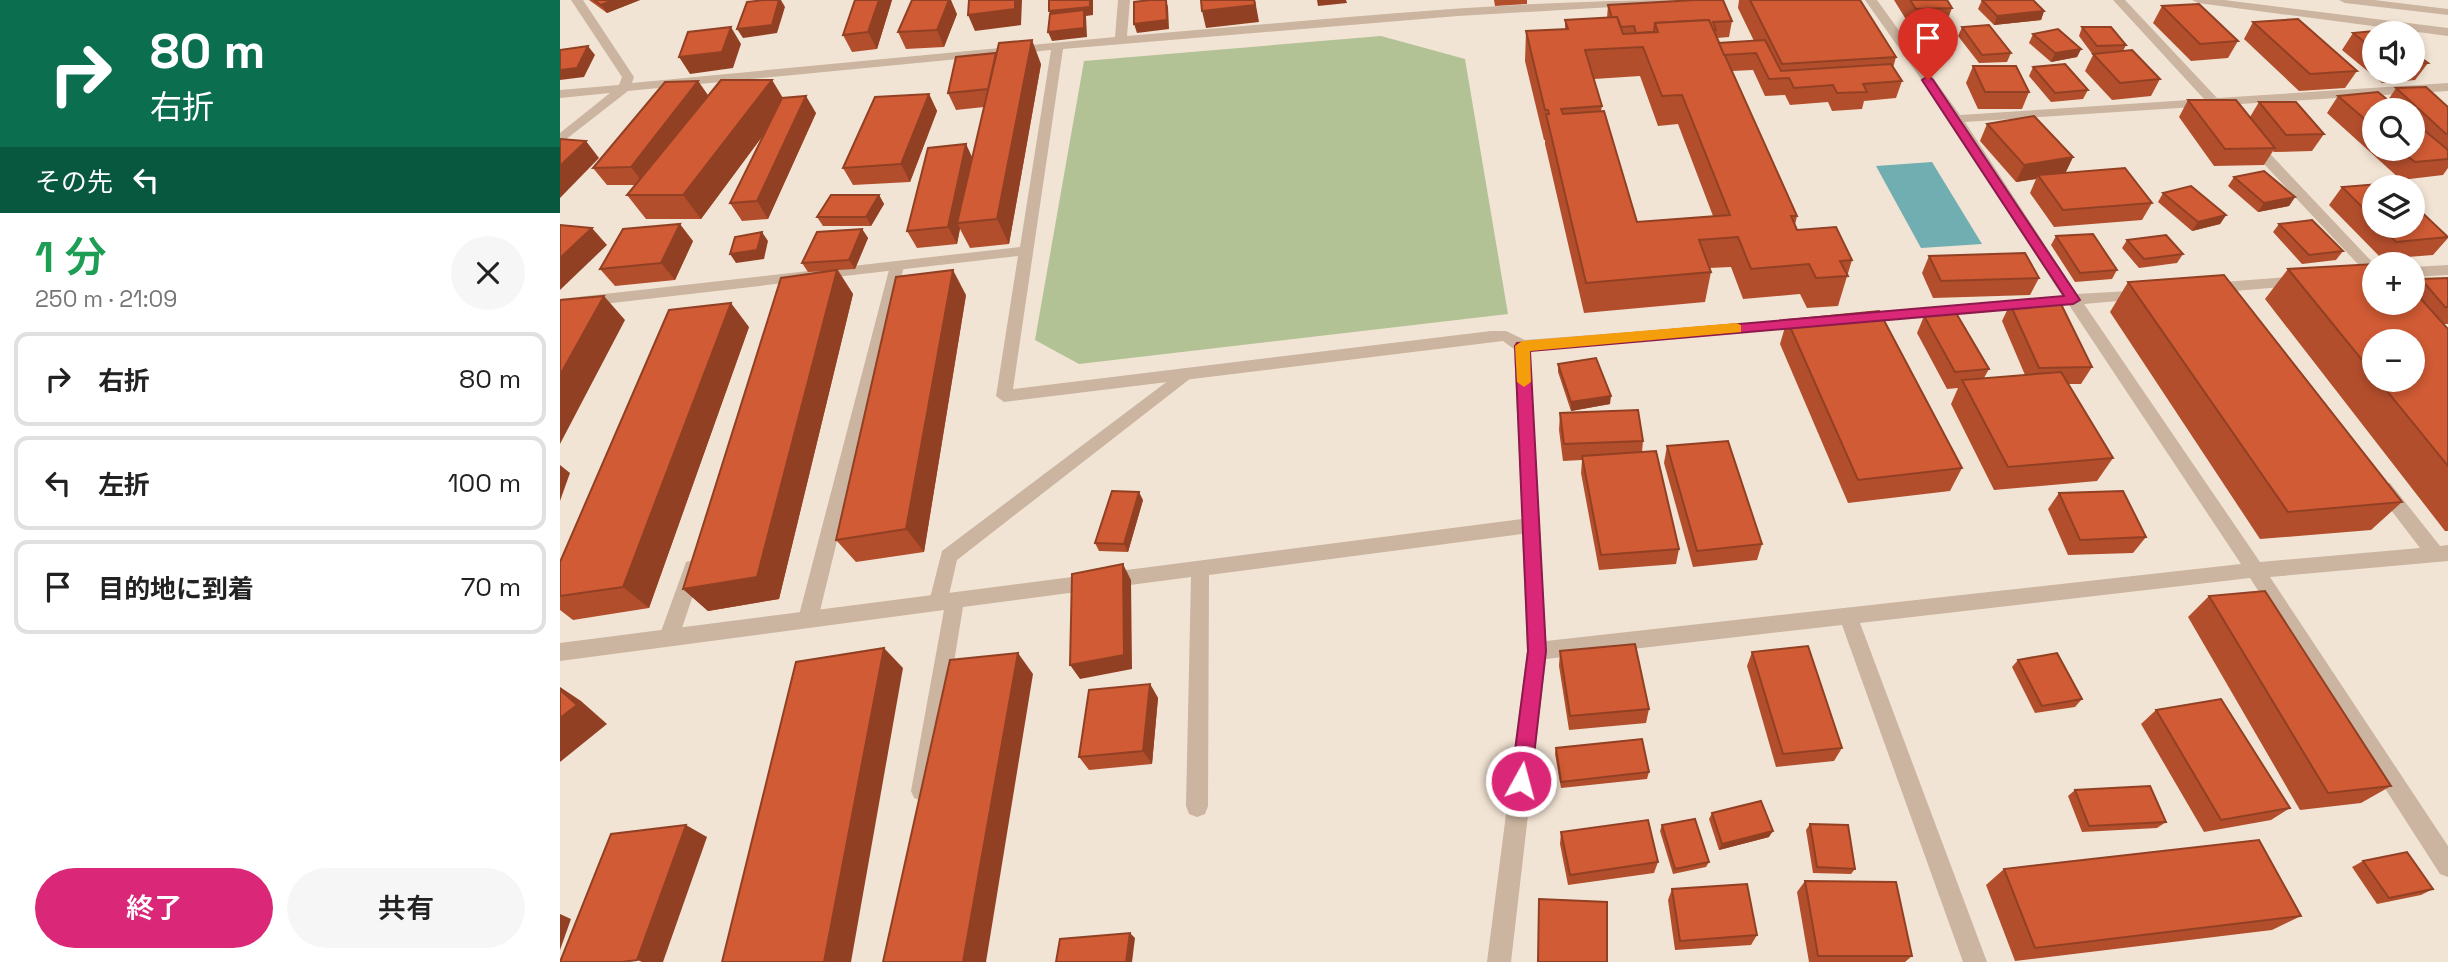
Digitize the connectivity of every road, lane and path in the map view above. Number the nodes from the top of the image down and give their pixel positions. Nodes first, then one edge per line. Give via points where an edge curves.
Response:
1 (577, 0) edge
2 (1124, 0) edge
3 (1680, 0) edge
4 (1871, 0) edge
5 (2119, 0) edge
6 (2198, 0) edge
7 (2344, 0) edge
8 (1457, 6) edge
9 (2448, 12) edge
10 (2448, 32) edge
11 (1121, 40) junction
12 (1058, 46) junction
13 (2448, 87) edge
14 (624, 88) junction
15 (560, 94) edge
16 (2220, 109) junction
17 (1956, 119) junction
18 (2244, 134) edge
19 (560, 140) edge
20 (1024, 251) junction
21 (897, 266) junction
22 (2362, 266) edge
23 (2448, 270) edge
24 (2425, 271) edge
25 (2321, 279) edge
26 (2198, 289) edge
27 (2156, 293) edge
28 (2073, 300) junction
29 (560, 304) edge
30 (1522, 346) junction
31 (1185, 374) junction
32 (2377, 479) edge
33 (1531, 525) junction
34 (700, 547) edge
35 (2442, 553) edge
36 (1200, 568) junction
37 (2255, 570) junction
38 (947, 601) junction
39 (1848, 616) junction
40 (808, 619) junction
41 (669, 637) junction
42 (1537, 651) junction
43 (560, 652) edge
44 (920, 805) edge
45 (1197, 806) dead end
46 (2448, 866) edge
47 (1499, 962) edge
48 (1975, 962) edge

1 - 14 street via 628,77
2 - 11 street
3 - 8 street
4 - 17 street
5 - 16 street
6 - 10 street
7 - 9 street
8 - 11 street
11 - 12 street
12 - 14 street
12 - 20 street
13 - 16 street
14 - 15 street
14 - 19 street
16 - 17 street
17 - 28 street
18 - 22 street
20 - 21 street
20 - 31 street via 1004,397
21 - 29 street via 789,284
21 - 40 street
23 - 24 street
25 - 26 street via 2230,293
27 - 28 street
28 - 30 street
28 - 37 street
30 - 31 street via 1506,336 1491,336
30 - 33 street
31 - 38 street via 949,556
32 - 35 street
33 - 36 street
33 - 42 street
34 - 41 street
35 - 37 street
36 - 38 street
36 - 45 street
37 - 39 street
37 - 46 street
38 - 40 street
38 - 44 street
39 - 42 street
39 - 48 street
40 - 41 street
41 - 43 street
42 - 47 street

